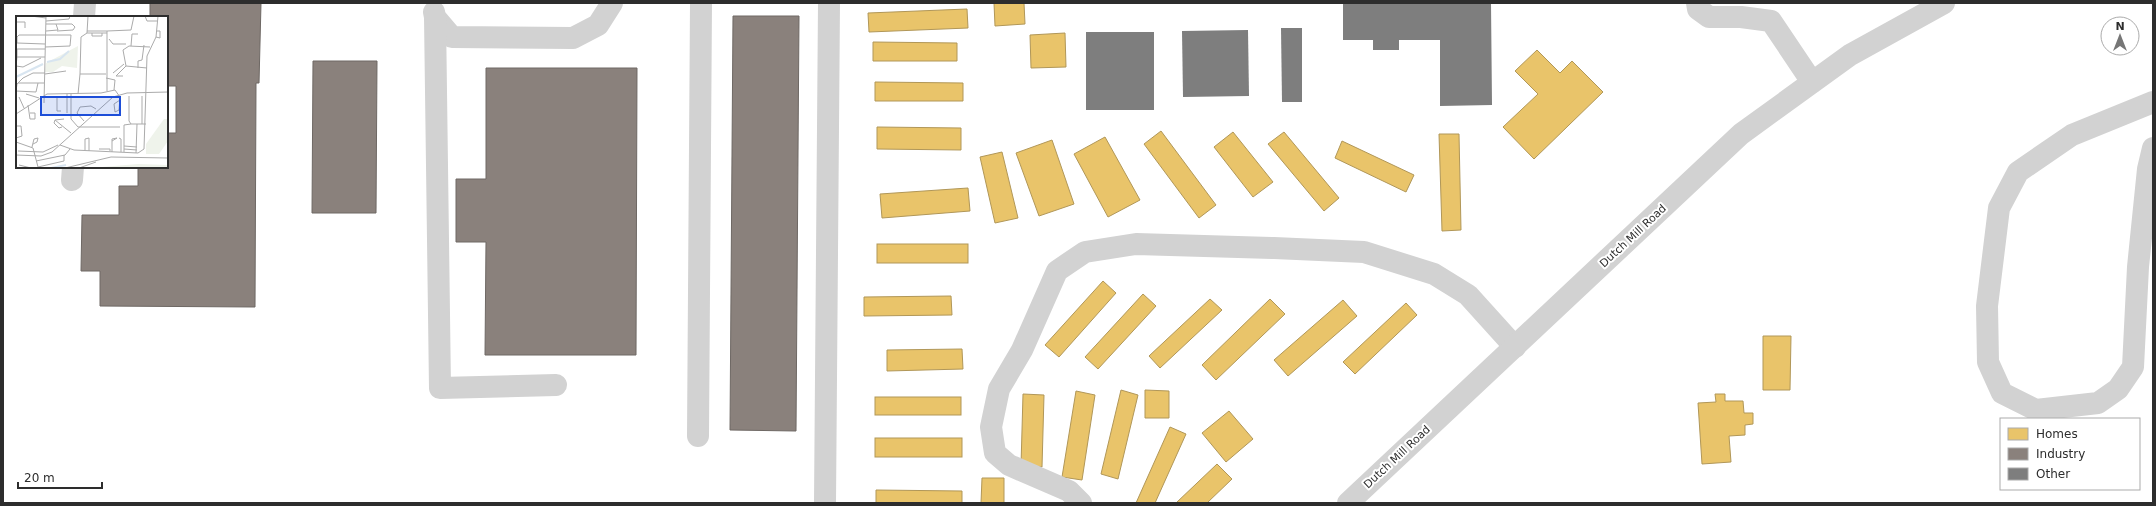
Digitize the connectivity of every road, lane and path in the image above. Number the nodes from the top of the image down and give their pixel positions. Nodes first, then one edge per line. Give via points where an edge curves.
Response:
1 (84, 3) edge
2 (612, 3) edge
3 (701, 3) edge
4 (829, 3) edge
5 (1697, 3) edge
6 (1944, 3) edge
7 (433, 10) edge
8 (84, 16) edge
9 (1812, 82) junction
10 (2153, 102) edge
11 (2153, 148) edge
12 (1515, 347) junction
13 (556, 385) dead end
14 (698, 436) dead end
15 (825, 503) edge
16 (1081, 503) edge
17 (1348, 503) edge

1 - 8 street
2 - 7 street via 598,25 573,38 452,37
3 - 14 street
4 - 15 street
5 - 9 street via 1698,9 1709,17 1741,17 1771,21
6 - 9 street, Dutch Mill Road via 1850,56
7 - 13 street via 440,388
9 - 12 street, Dutch Mill Road via 1741,134
10 - 11 street via 2072,135 2018,172 2005,196 1999,208 1987,306 1988,362 2002,393 2036,410 2098,403 2118,389 2133,367 2138,267 2148,169
12 - 16 street via 1468,295 1434,274 1364,252 1136,244 1085,252 1057,270 1022,350 999,389 991,427 995,453 1009,465 1069,491
12 - 17 street, Dutch Mill Road

